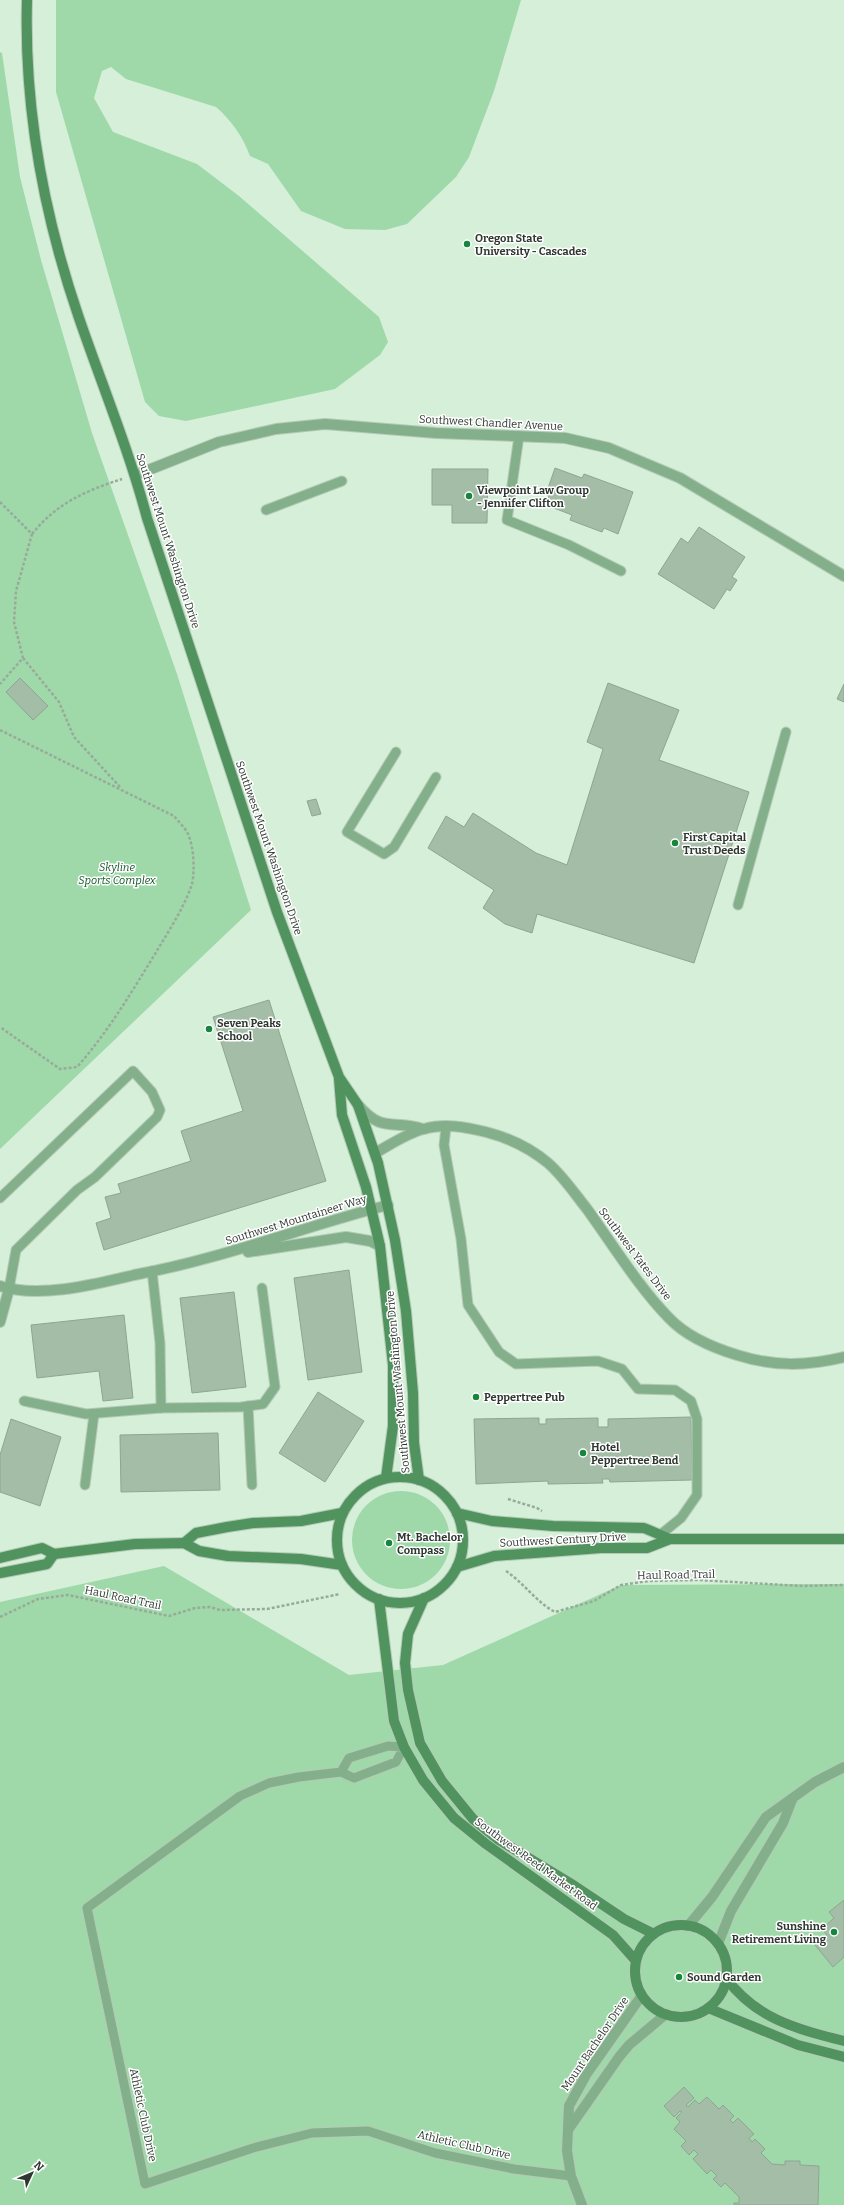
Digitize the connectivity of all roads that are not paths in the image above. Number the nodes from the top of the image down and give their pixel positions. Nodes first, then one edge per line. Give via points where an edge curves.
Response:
1 (27, 0) edge
2 (519, 436) junction
3 (136, 475) junction
4 (342, 481) dead end
5 (266, 510) dead end
6 (621, 571) dead end
7 (844, 576) edge
8 (786, 732) dead end
9 (396, 752) dead end
10 (436, 777) dead end
11 (738, 905) dead end
12 (339, 1077) junction
13 (358, 1105) junction
14 (446, 1127) junction
15 (423, 1129) junction
16 (375, 1153) junction
17 (0, 1198) edge
18 (388, 1205) junction
19 (371, 1209) junction
20 (380, 1246) junction
21 (210, 1258) junction
22 (152, 1271) junction
23 (5, 1287) edge
24 (262, 1288) dead end
25 (0, 1322) edge
26 (844, 1358) edge
27 (24, 1401) dead end
28 (248, 1406) junction
29 (161, 1408) junction
30 (94, 1414) junction
31 (386, 1478) junction
32 (419, 1480) junction
33 (85, 1485) dead end
34 (252, 1485) dead end
35 (342, 1513) junction
36 (457, 1513) junction
37 (660, 1534) junction
38 (670, 1539) junction
39 (844, 1539) edge
40 (184, 1542) junction
41 (54, 1554) junction
42 (0, 1558) edge
43 (342, 1564) junction
44 (457, 1567) junction
45 (0, 1573) edge
46 (424, 1598) junction
47 (379, 1599) junction
48 (404, 1747) junction
49 (844, 1767) edge
50 (341, 1772) junction
51 (792, 1800) junction
52 (688, 1926) junction
53 (654, 1934) junction
54 (718, 1944) junction
55 (636, 1961) junction
56 (726, 1978) junction
57 (642, 1995) junction
58 (708, 2008) junction
59 (666, 2014) junction
60 (844, 2041) edge
61 (844, 2057) edge
62 (568, 2130) junction
63 (571, 2176) junction
64 (582, 2205) edge

1 - 3 main road, Southwest Mount Washington Drive via 32,118 52,228 78,317
2 - 3 street, Southwest Chandler Avenue via 318,424 276,429 219,442
2 - 6 lane via 507,520 569,545
2 - 7 street, Southwest Chandler Avenue via 565,438 609,448 680,478
3 - 12 main road, Southwest Mount Washington Drive via 147,518 277,912
4 - 5 lane
8 - 11 lane
9 - 10 lane via 347,832 384,854 394,847
12 - 13 main road, Southwest Mount Washington Drive
12 - 19 main road, Southwest Mount Washington Drive via 342,1115
13 - 15 street, Southwest Yates Drive via 366,1114 382,1124 407,1124
13 - 16 main road, Southwest Mount Washington Drive
14 - 15 street, Southwest Yates Drive
14 - 26 street, Southwest Yates Drive via 467,1127 500,1136 525,1147 548,1164 572,1189 670,1319 694,1336 718,1349 778,1365 816,1364
14 - 37 lane via 444,1145 461,1239 468,1305 500,1352 516,1364 598,1361 622,1369 638,1389 674,1390 691,1401 697,1419 697,1495 681,1518
15 - 16 street, Southwest Yates Drive
16 - 18 main road, Southwest Mount Washington Drive
17 - 23 lane via 133,1072 152,1092 160,1110 158,1117 95,1177 77,1190 16,1250
18 - 19 street, Southwest Mountaineer Way
18 - 32 main road, Southwest Mount Washington Drive via 406,1311 413,1393 414,1443
19 - 20 main road, Southwest Mount Washington Drive
19 - 21 street, Southwest Mountaineer Way
20 - 21 street, Southwest Mountaineer Way via 370,1241 346,1237
20 - 31 main road, Southwest Mount Washington Drive via 393,1365 393,1426
21 - 22 street, Southwest Mountaineer Way
22 - 23 street, Southwest Mountaineer Way via 69,1289
22 - 29 lane via 160,1343
23 - 25 street
24 - 28 lane via 275,1387 263,1404
27 - 30 lane
28 - 29 lane
28 - 34 lane
29 - 30 lane
30 - 33 lane
31 - 32 main road via 403,1476
31 - 35 main road via 368,1485 353,1497
32 - 36 main road via 448,1498
35 - 40 main road via 301,1521 253,1523 196,1533
35 - 43 main road via 337,1530 337,1548
36 - 37 main road, Southwest Century Drive via 492,1521 553,1526 644,1528
36 - 44 main road via 462,1530 462,1549
37 - 38 main road, Southwest Century Drive
38 - 39 main road, Southwest Century Drive
38 - 44 main road, Southwest Century Drive via 647,1548 601,1548 494,1556
40 - 41 main road via 135,1544
40 - 43 main road via 199,1551 228,1556 301,1559
41 - 42 main road via 42,1548
41 - 45 main road via 47,1564
43 - 47 main road via 351,1579 363,1591
44 - 46 main road via 448,1580
46 - 47 main road via 401,1602
46 - 53 main road, Southwest Reed Market Road via 408,1634 405,1663 420,1743 442,1781 473,1819 499,1840 624,1919
47 - 48 main road, Southwest Reed Market Road via 394,1721
48 - 50 lane via 388,1746 349,1758
48 - 50 lane, Athletic Club Drive via 396,1762 381,1768 354,1778
48 - 55 main road, Southwest Reed Market Road via 423,1780 454,1818 613,1935
49 - 51 street via 815,1782
50 - 63 lane, Athletic Club Drive via 269,1783 240,1796 87,1908 145,2184 253,2148 312,2133 368,2131 435,2153 514,2169
51 - 52 street via 766,1817 712,1897
51 - 54 street via 783,1823 730,1911
52 - 53 main road via 676,1925
52 - 54 main road via 710,1935
53 - 55 main road via 642,1946
54 - 56 main road via 726,1966
55 - 57 main road via 637,1984
56 - 58 main road via 720,1995
56 - 60 main road via 744,1999 770,2018
57 - 59 main road via 652,2007
57 - 62 street, Mount Bachelor Drive via 586,2075 569,2106
58 - 59 main road via 694,2015 680,2017
58 - 61 main road via 798,2045
59 - 62 street via 629,2045 604,2075
62 - 63 street, Mount Bachelor Drive via 567,2151
63 - 64 street, Mount Bachelor Drive

